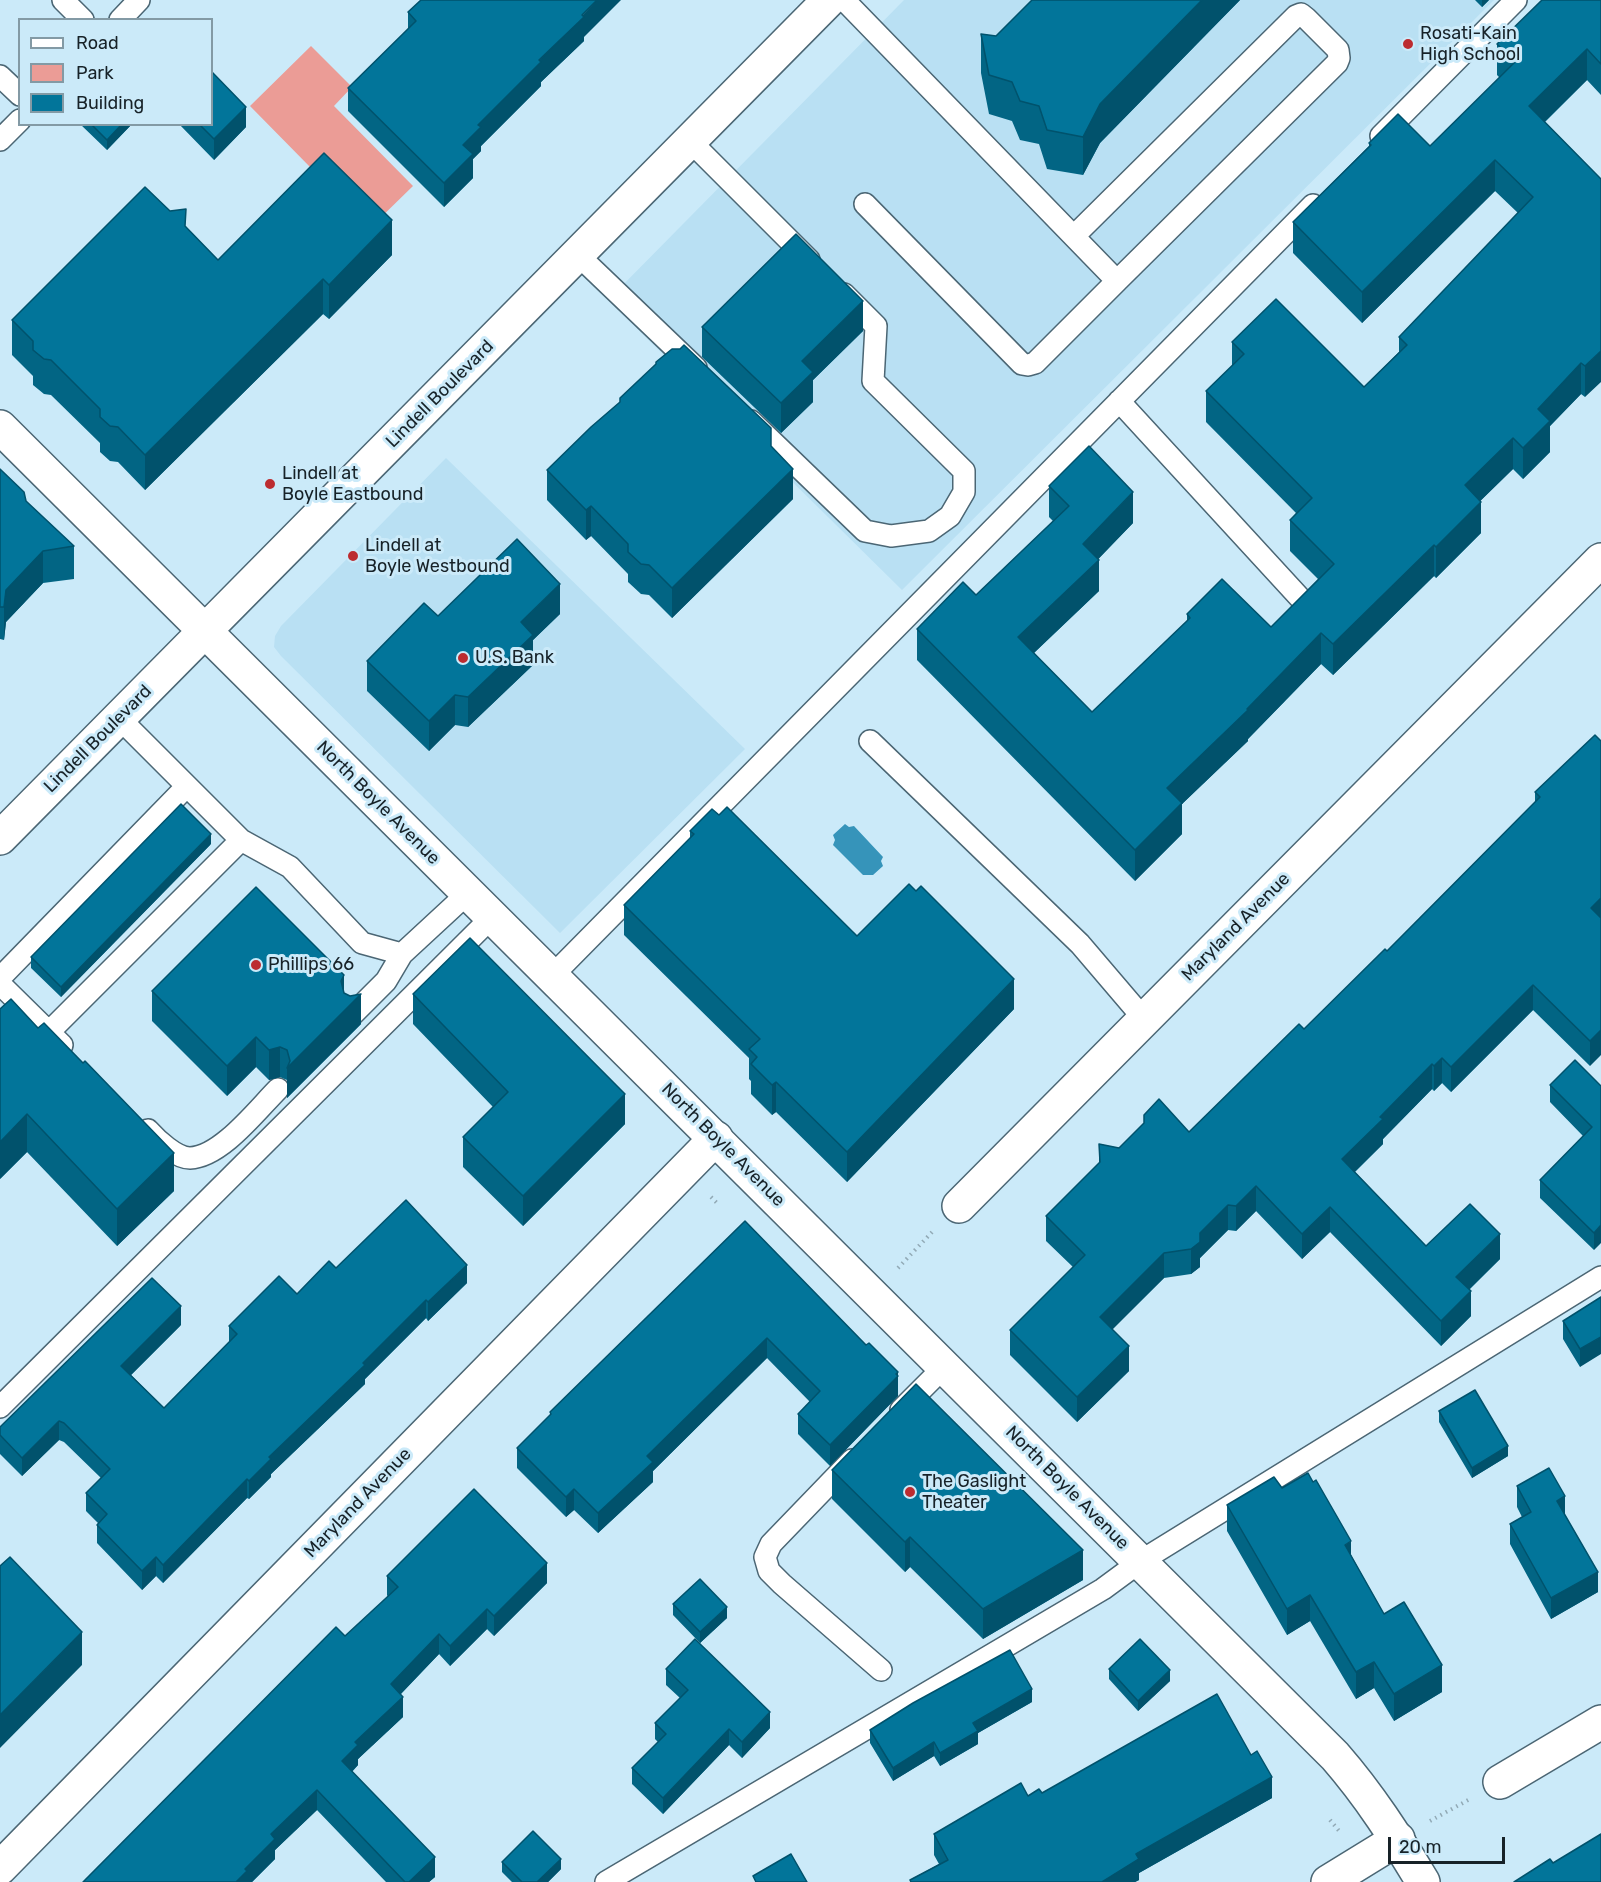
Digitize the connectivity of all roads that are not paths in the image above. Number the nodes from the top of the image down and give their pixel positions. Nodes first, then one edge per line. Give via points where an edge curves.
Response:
1 (63, 0) edge
2 (139, 0) edge
3 (829, 0) edge
4 (844, 0) edge
5 (1516, 0) edge
6 (80, 18) edge
7 (122, 18) edge
8 (0, 76) edge
9 (18, 93) edge
10 (18, 122) edge
11 (0, 140) edge
12 (690, 141) junction
13 (1367, 150) edge
14 (1326, 192) edge
15 (865, 204) dead end
16 (1074, 236) junction
17 (578, 255) junction
18 (1117, 281) junction
19 (712, 383) edge
20 (1119, 401) junction
21 (737, 408) edge
22 (0, 427) edge
23 (1601, 560) edge
24 (1300, 598) edge
25 (205, 632) junction
26 (119, 718) junction
27 (870, 741) dead end
28 (187, 786) junction
29 (0, 838) edge
30 (241, 840) junction
31 (468, 893) junction
32 (492, 917) junction
33 (402, 954) junction
34 (552, 976) junction
35 (0, 978) edge
36 (0, 984) edge
37 (353, 1014) edge
38 (1144, 1019) junction
39 (49, 1032) junction
40 (73, 1057) edge
41 (278, 1089) dead end
42 (131, 1113) edge
43 (716, 1138) junction
44 (959, 1206) road end
45 (1601, 1277) edge
46 (945, 1366) junction
47 (0, 1407) edge
48 (884, 1427) edge
49 (868, 1443) edge
50 (1140, 1561) junction
51 (881, 1670) dead end
52 (1601, 1722) edge
53 (1500, 1782) road end
54 (1398, 1839) junction
55 (0, 1868) edge
56 (606, 1882) edge
57 (1328, 1882) edge
58 (1423, 1882) edge

1 - 6 lane
2 - 7 lane
3 - 12 street, Lindell Boulevard
4 - 16 lane
5 - 13 lane
8 - 9 lane
10 - 11 lane
12 - 17 street, Lindell Boulevard
12 - 21 lane via 876,326 873,381 964,471 964,492 950,516 929,531 891,536 865,531
14 - 20 lane
15 - 18 lane via 1022,364 1035,363
16 - 18 lane
16 - 18 lane via 1296,16 1306,18 1338,50 1336,63
17 - 19 lane
17 - 25 street, Lindell Boulevard
20 - 24 lane
20 - 34 lane
22 - 25 street, North Boyle Avenue
23 - 38 street, Maryland Avenue
25 - 26 street, Lindell Boulevard
25 - 31 street, North Boyle Avenue
26 - 28 lane
26 - 29 street, Lindell Boulevard
27 - 38 lane via 1080,944
28 - 30 lane
28 - 35 lane via 113,873 52,935
30 - 33 lane via 290,867 362,943
30 - 39 lane via 184,884 93,976
31 - 32 street, North Boyle Avenue
31 - 33 lane
32 - 34 street, North Boyle Avenue
32 - 47 lane
33 - 37 lane via 386,981
34 - 43 street, North Boyle Avenue
36 - 39 lane
38 - 44 street, Maryland Avenue
39 - 40 lane
41 - 42 lane via 227,1140 210,1153 189,1158 164,1146
43 - 46 street, North Boyle Avenue
43 - 55 street, Maryland Avenue
45 - 50 lane
46 - 48 lane
46 - 50 street, North Boyle Avenue
49 - 51 lane via 771,1544 765,1557 769,1570 782,1584
50 - 54 street, North Boyle Avenue via 1335,1756
50 - 56 lane via 1103,1589
52 - 53 street
54 - 57 street
54 - 58 street, North Boyle Avenue

